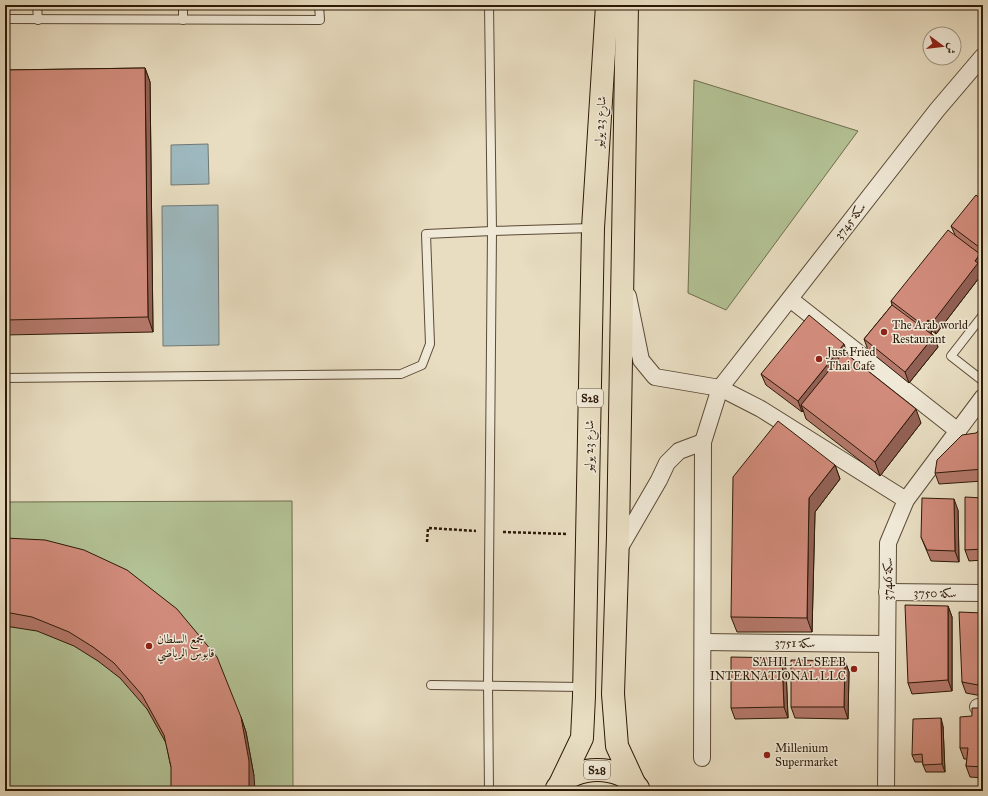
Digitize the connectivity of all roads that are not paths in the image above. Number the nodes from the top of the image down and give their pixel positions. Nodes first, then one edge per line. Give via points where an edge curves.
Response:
1 (37, 5) edge
2 (183, 5) edge
3 (319, 5) edge
4 (489, 5) edge
5 (607, 5) edge
6 (626, 5) edge
7 (5, 19) edge
8 (38, 20) junction
9 (183, 20) junction
10 (983, 56) edge
11 (593, 228) junction
12 (492, 231) junction
13 (622, 271) junction
14 (790, 299) junction
15 (983, 315) edge
16 (5, 378) edge
17 (983, 381) edge
18 (720, 388) junction
19 (983, 398) edge
20 (958, 430) junction
21 (703, 442) junction
22 (906, 500) junction
23 (618, 550) junction
24 (887, 592) junction
25 (983, 593) edge
26 (703, 642) junction
27 (887, 644) junction
28 (431, 685) dead end
29 (488, 685) junction
30 (584, 687) junction
31 (702, 758) dead end
32 (557, 788) edge
33 (637, 788) edge
34 (489, 791) edge
35 (886, 791) edge

1 - 8 lane
2 - 9 lane
3 - 9 lane via 320,20
4 - 12 lane
5 - 11 main road, شارع 23 يوليو / S28
6 - 13 main road, شارع 23 يوليو / S28
7 - 8 lane
8 - 9 lane
10 - 14 street, سكة 3745 via 937,110
11 - 12 lane
11 - 30 main road, شارع 23 يوليو / S28
12 - 16 lane via 426,234 430,344 422,365 401,374
12 - 29 lane
13 - 18 street via 641,360 655,377
13 - 23 main road, شارع 23 يوليو / S28
14 - 18 street, سكة 3745
14 - 20 street
15 - 17 lane via 951,356
18 - 21 street
18 - 22 street via 761,409
19 - 20 street, سكة 3746
20 - 22 street, سكة 3746
21 - 23 street via 679,451 667,463
21 - 26 street
22 - 24 street, سكة 3746 via 888,543
23 - 33 main road, شارع 23 يوليو / S28 via 613,694 617,746
24 - 25 street, سكة 3750
24 - 27 street, سكة 3746
26 - 27 street, سكة 3751
26 - 31 street
27 - 35 street, سكة 3746
28 - 29 lane
29 - 30 lane
29 - 34 lane
30 - 32 main road, شارع 23 يوليو / S28 via 582,738
32 - 33 main road, S28 via 573,776 589,770 605,770 621,775

